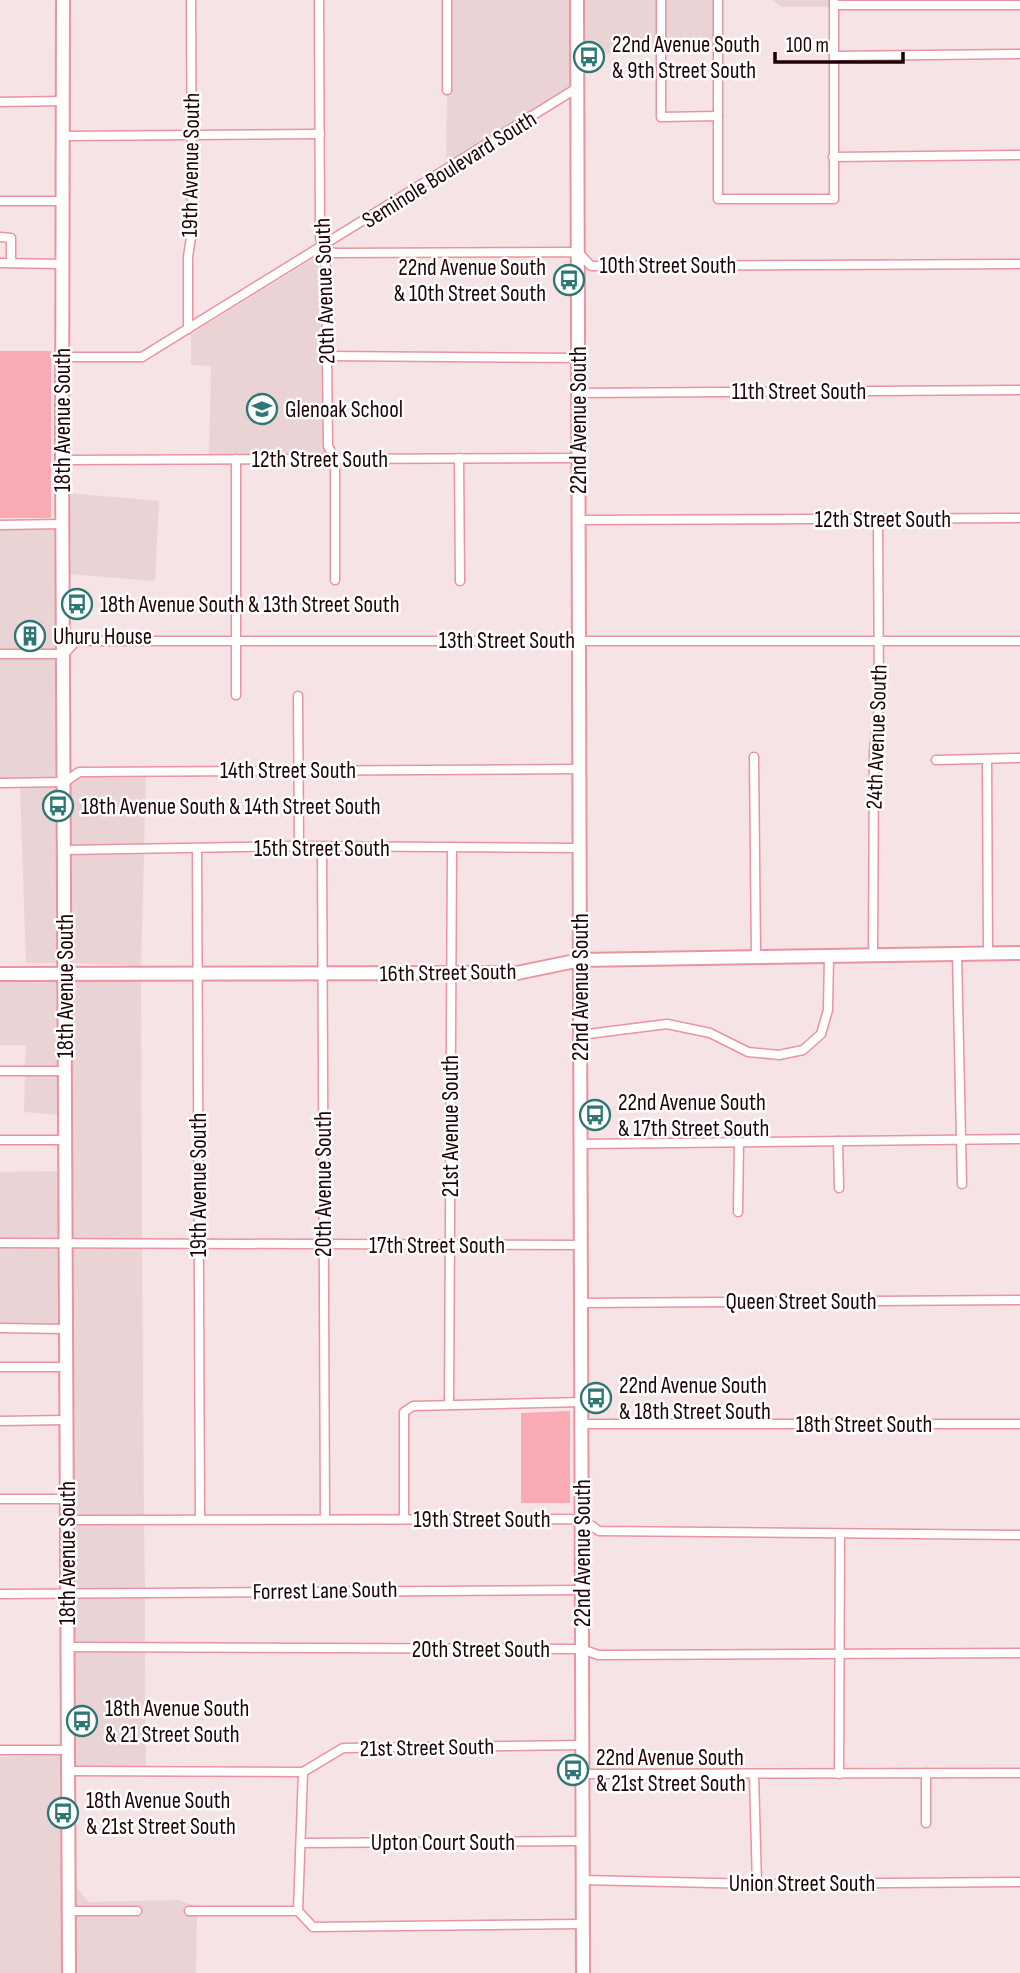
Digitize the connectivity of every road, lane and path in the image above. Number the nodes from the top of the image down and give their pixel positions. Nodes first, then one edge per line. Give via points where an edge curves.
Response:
1 (63, 0) edge
2 (191, 0) edge
3 (319, 0) edge
4 (447, 0) edge
5 (577, 0) edge
6 (661, 0) edge
7 (718, 0) edge
8 (834, 2) edge
9 (1020, 5) edge
10 (1020, 54) edge
11 (834, 57) junction
12 (577, 88) junction
13 (447, 90) dead end
14 (63, 101) junction
15 (0, 102) edge
16 (718, 116) junction
17 (320, 134) junction
18 (191, 135) junction
19 (64, 136) junction
20 (1020, 155) edge
21 (833, 157) junction
22 (0, 201) edge
23 (63, 201) junction
24 (0, 237) edge
25 (323, 248) junction
26 (578, 252) junction
27 (0, 263) edge
28 (11, 263) junction
29 (62, 264) junction
30 (1020, 264) edge
31 (188, 329) junction
32 (326, 356) junction
33 (62, 357) junction
34 (578, 358) junction
35 (1020, 390) edge
36 (578, 393) junction
37 (459, 458) junction
38 (578, 458) junction
39 (236, 459) junction
40 (62, 460) junction
41 (335, 460) junction
42 (1020, 518) edge
43 (878, 519) junction
44 (578, 520) junction
45 (0, 524) edge
46 (62, 524) junction
47 (335, 580) dead end
48 (460, 581) dead end
49 (236, 640) junction
50 (579, 640) junction
51 (879, 641) junction
52 (1020, 641) edge
53 (0, 654) edge
54 (64, 654) junction
55 (236, 695) dead end
56 (298, 696) dead end
57 (754, 757) dead end
58 (1020, 758) edge
59 (987, 759) junction
60 (936, 760) dead end
61 (299, 769) junction
62 (579, 769) junction
63 (65, 782) junction
64 (0, 783) edge
65 (299, 846) junction
66 (452, 846) junction
67 (322, 848) junction
68 (580, 848) junction
69 (64, 850) junction
70 (197, 850) junction
71 (1020, 953) edge
72 (957, 954) junction
73 (988, 954) junction
74 (873, 955) junction
75 (829, 956) junction
76 (756, 957) junction
77 (580, 960) junction
78 (450, 972) junction
79 (197, 973) junction
80 (323, 973) junction
81 (0, 974) edge
82 (64, 974) junction
83 (580, 1034) junction
84 (0, 1071) edge
85 (65, 1071) junction
86 (1020, 1139) edge
87 (0, 1140) edge
88 (65, 1140) junction
89 (961, 1140) junction
90 (838, 1141) junction
91 (739, 1142) junction
92 (580, 1144) junction
93 (962, 1184) dead end
94 (839, 1188) dead end
95 (738, 1212) dead end
96 (0, 1243) edge
97 (66, 1243) junction
98 (198, 1245) junction
99 (324, 1245) junction
100 (449, 1245) junction
101 (581, 1245) junction
102 (1020, 1300) edge
103 (581, 1303) junction
104 (0, 1328) edge
105 (66, 1329) junction
106 (0, 1367) edge
107 (66, 1367) junction
108 (582, 1402) junction
109 (449, 1405) junction
110 (66, 1420) junction
111 (0, 1421) edge
112 (582, 1424) junction
113 (1020, 1424) edge
114 (0, 1499) edge
115 (67, 1499) junction
116 (325, 1519) junction
117 (404, 1519) junction
118 (582, 1519) junction
119 (67, 1520) junction
120 (200, 1520) junction
121 (840, 1535) junction
122 (1020, 1535) edge
123 (582, 1590) junction
124 (0, 1594) edge
125 (67, 1594) junction
126 (68, 1647) junction
127 (582, 1649) junction
128 (1020, 1653) edge
129 (839, 1655) junction
130 (583, 1745) junction
131 (0, 1750) edge
132 (68, 1750) junction
133 (68, 1772) junction
134 (303, 1772) junction
135 (926, 1773) junction
136 (1020, 1773) edge
137 (583, 1774) junction
138 (754, 1774) junction
139 (839, 1774) junction
140 (926, 1823) dead end
141 (583, 1841) junction
142 (303, 1843) junction
143 (583, 1880) junction
144 (1020, 1882) edge
145 (757, 1884) junction
146 (298, 1910) junction
147 (69, 1911) junction
148 (137, 1911) dead end
149 (188, 1911) dead end
150 (583, 1924) junction
151 (69, 1973) edge
152 (583, 1973) edge

1 - 14 street, 18th Avenue South
2 - 18 street, 19th Avenue South
3 - 17 street, 20th Avenue South
4 - 13 street
5 - 12 street, 22nd Avenue South
6 - 16 street via 661,117
7 - 16 street
8 - 9 street
8 - 11 street
10 - 11 street
11 - 21 street
12 - 25 street, Seminole Boulevard South
12 - 26 street, 22nd Avenue South
14 - 15 street
14 - 19 street, 18th Avenue South
16 - 21 street via 718,199 834,199
17 - 18 street
17 - 25 street, 20th Avenue South
18 - 19 street
18 - 31 street, 19th Avenue South
19 - 23 street, 18th Avenue South
20 - 21 street
22 - 23 street
23 - 29 street, 18th Avenue South
24 - 28 street via 11,237
25 - 26 street, 10th Street South via 334,253
25 - 31 street, Seminole Boulevard South
25 - 32 street, 20th Avenue South
26 - 30 street, 10th Street South via 591,266
26 - 34 street, 22nd Avenue South
27 - 28 street
28 - 29 street
29 - 33 street, 18th Avenue South
31 - 33 street, Seminole Boulevard South via 142,357
32 - 34 street
32 - 41 street, 20th Avenue South via 328,446
33 - 40 street, 18th Avenue South
34 - 36 street, 22nd Avenue South
35 - 36 street, 11th Street South
36 - 38 street, 22nd Avenue South
37 - 38 street, 12th Street South
37 - 41 street, 12th Street South
37 - 48 street
38 - 44 street, 22nd Avenue South
39 - 40 street, 12th Street South
39 - 41 street, 12th Street South
39 - 49 street
40 - 46 street, 18th Avenue South
41 - 47 street, 20th Avenue South
42 - 43 street, 12th Street South
43 - 44 street, 12th Street South
43 - 51 street, 24th Avenue South
44 - 50 street, 22nd Avenue South
45 - 46 street
46 - 54 street, 18th Avenue South
49 - 50 street, 13th Street South
49 - 54 street, 13th Street South via 76,641
49 - 55 street
50 - 51 street, 13th Street South
50 - 62 street, 22nd Avenue South
51 - 52 street, 13th Street South
51 - 74 street, 24th Avenue South via 873,751
53 - 54 street, 13th Street South
54 - 63 street, 18th Avenue South
56 - 61 street
57 - 76 street
58 - 59 street
59 - 60 street
59 - 73 street
61 - 62 street, 14th Street South
61 - 63 street, 14th Street South via 79,772
61 - 65 street
62 - 68 street, 22nd Avenue South
63 - 64 street, 14th Street South
63 - 69 street, 18th Avenue South
65 - 67 street, 15th Street South
65 - 70 street, 15th Street South
66 - 67 street, 15th Street South
66 - 68 street, 15th Street South
66 - 78 street, 21st Avenue South
67 - 80 street, 20th Avenue South
68 - 77 street, 22nd Avenue South
69 - 70 street, 15th Street South
69 - 82 street, 18th Avenue South
70 - 79 street, 19th Avenue South
71 - 73 street, 16th Street South
72 - 73 street, 16th Street South
72 - 74 street, 16th Street South
72 - 89 street
74 - 75 street, 16th Street South
75 - 76 street, 16th Street South
75 - 83 street via 828,1010 821,1034 803,1050 779,1055 748,1052 710,1033 667,1024
76 - 77 street, 16th Street South
77 - 78 street, 16th Street South via 517,973
77 - 83 street, 22nd Avenue South
78 - 80 street, 16th Street South
78 - 100 street, 21st Avenue South
79 - 80 street, 16th Street South
79 - 82 street, 16th Street South
79 - 98 street, 19th Avenue South
80 - 99 street, 20th Avenue South
81 - 82 street, 16th Street South
82 - 85 street, 18th Avenue South
83 - 92 street, 22nd Avenue South
84 - 85 street
85 - 88 street, 18th Avenue South
86 - 89 street
87 - 88 street
88 - 97 street, 18th Avenue South
89 - 90 street
89 - 93 street
90 - 91 street
90 - 94 street
91 - 92 street
91 - 95 street
92 - 101 street, 22nd Avenue South
96 - 97 street, 17th Street South
97 - 98 street, 17th Street South
97 - 105 street, 18th Avenue South
98 - 99 street, 17th Street South
98 - 120 street, 19th Avenue South
99 - 100 street, 17th Street South
99 - 116 street, 20th Avenue South
100 - 101 street, 17th Street South
100 - 109 street, 21st Avenue South
101 - 103 street, 22nd Avenue South
102 - 103 street, Queen Street South
103 - 108 street, 22nd Avenue South
104 - 105 street
105 - 107 street, 18th Avenue South
106 - 107 street
107 - 110 street, 18th Avenue South
108 - 109 street
108 - 112 street, 22nd Avenue South
109 - 117 street via 413,1406 404,1412
110 - 111 street
110 - 115 street, 18th Avenue South
112 - 113 street, 18th Street South
112 - 118 street, 22nd Avenue South
114 - 115 street
115 - 119 street, 18th Avenue South
116 - 117 street, 19th Street South
116 - 120 street, 19th Street South
117 - 118 street, 19th Street South
118 - 121 street, 19th Street South via 599,1531
118 - 123 street, 22nd Avenue South
119 - 120 street, 19th Street South
119 - 125 street, 18th Avenue South
121 - 122 street, 19th Street South
121 - 129 street
123 - 125 street, Forrest Lane South
123 - 127 street, 22nd Avenue South
124 - 125 street
125 - 126 street, 18th Avenue South
126 - 127 street, 20th Street South
126 - 132 street, 18th Avenue South
127 - 129 street, 20th Street South via 598,1656
127 - 130 street, 22nd Avenue South
128 - 129 street, 20th Street South
129 - 139 street
130 - 134 street, 21st Street South via 343,1748
130 - 137 street, 22nd Avenue South
131 - 132 street
132 - 133 street, 18th Avenue South
133 - 134 street
133 - 147 street, 18th Avenue South
134 - 142 street
135 - 136 street
135 - 139 street
135 - 140 street
137 - 138 street
137 - 141 street, 22nd Avenue South
138 - 139 street
138 - 145 street
141 - 142 street, Upton Court South
141 - 143 street, 22nd Avenue South
142 - 146 street
143 - 145 street, Union Street South
143 - 150 street, 22nd Avenue South
144 - 145 street, Union Street South
146 - 149 street
146 - 150 street via 313,1927
147 - 148 street
147 - 151 street, 18th Avenue South
150 - 152 street, 22nd Avenue South

